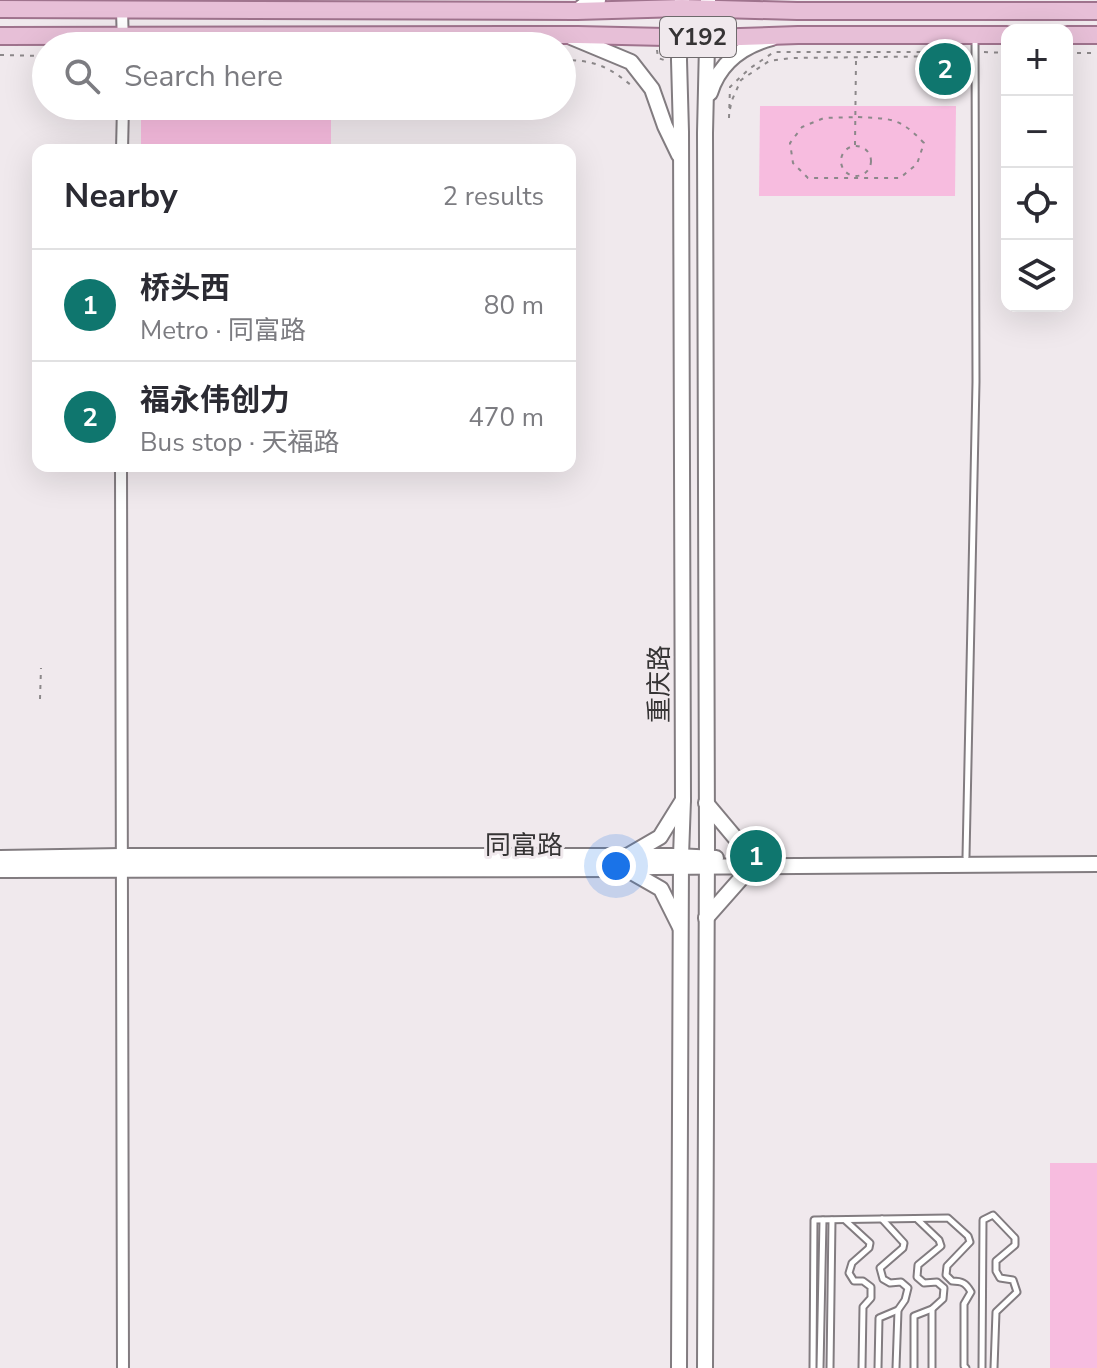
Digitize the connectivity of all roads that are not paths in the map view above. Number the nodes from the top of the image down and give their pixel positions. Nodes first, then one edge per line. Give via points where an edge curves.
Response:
1 (598, 0) edge
2 (748, 0) edge
3 (682, 4) edge
4 (708, 4) edge
5 (218, 5) edge
6 (0, 9) edge
7 (122, 10) junction
8 (776, 10) junction
9 (577, 11) junction
10 (1097, 11) edge
11 (122, 32) edge
12 (576, 35) edge
13 (1073, 35) edge
14 (1097, 35) edge
15 (0, 36) edge
16 (780, 36) junction
17 (32, 37) edge
18 (680, 37) junction
19 (1001, 37) edge
20 (709, 38) junction
21 (576, 39) edge
22 (975, 44) junction
23 (707, 102) junction
24 (123, 120) edge
25 (122, 144) edge
26 (681, 161) junction
27 (121, 472) edge
28 (683, 800) junction
29 (706, 803) junction
30 (1097, 856) edge
31 (966, 857) junction
32 (0, 858) edge
33 (681, 862) junction
34 (707, 862) junction
35 (121, 863) junction
36 (626, 863) junction
37 (752, 863) junction
38 (1097, 864) edge
39 (0, 870) edge
40 (706, 918) junction
41 (681, 931) junction
42 (916, 1218) junction
43 (882, 1219) junction
44 (823, 1220) junction
45 (832, 1220) junction
46 (844, 1220) junction
47 (932, 1309) junction
48 (898, 1310) junction
49 (123, 1368) edge
50 (679, 1368) edge
51 (705, 1368) edge
52 (813, 1368) edge
53 (820, 1368) edge
54 (830, 1368) edge
55 (862, 1368) edge
56 (878, 1368) edge
57 (896, 1368) edge
58 (914, 1368) edge
59 (932, 1368) edge
60 (966, 1368) edge
61 (982, 1368) edge
62 (994, 1368) edge

1 - 9 main road
2 - 8 main road
3 - 4 main road, Y192
3 - 9 main road, Y192
3 - 18 main road, 重庆路
4 - 8 main road, Y192
4 - 20 main road, 重庆路
5 - 7 main road, Y192
5 - 9 main road, Y192
6 - 7 main road, Y192
7 - 11 street
8 - 10 main road, Y192
12 - 18 main road, Y192
13 - 14 main road
15 - 17 main road, Y192
16 - 20 main road, Y192
16 - 22 main road, Y192
16 - 23 main road, Y192 via 732,58
18 - 20 main road, Y192
18 - 26 main road, 重庆路
19 - 22 main road, Y192
20 - 23 main road, 重庆路
21 - 26 main road via 631,62 652,89
22 - 31 lane via 976,382
23 - 29 main road, 重庆路
24 - 25 street
26 - 28 main road, 重庆路
27 - 35 street
28 - 33 main road, 重庆路
28 - 36 main road via 660,837
29 - 34 main road, 重庆路
29 - 37 main road
30 - 31 main road, 同富路
31 - 37 main road, 同富路
32 - 35 main road, 同富路
33 - 34 main road, 同富路
33 - 36 main road, 同富路
33 - 41 main road, 重庆路
34 - 37 main road, 同富路
34 - 40 main road, 重庆路
35 - 36 main road, 同富路
35 - 39 main road, 同富路
35 - 49 street
36 - 41 main road via 661,889
37 - 38 main road, 同富路
37 - 40 main road
40 - 51 main road, 重庆路
41 - 50 main road, 重庆路
42 - 43 lane
42 - 47 lane via 941,1246 918,1265 917,1277 944,1288 943,1299
42 - 60 lane via 948,1218 970,1242 947,1266 946,1275 967,1284 971,1292 964,1304
43 - 46 lane
43 - 48 lane via 904,1243 880,1268 883,1279 908,1288
44 - 45 lane
44 - 52 lane via 814,1220
44 - 53 lane
45 - 46 lane
45 - 54 lane
46 - 55 lane via 870,1243 849,1273 854,1281 871,1287 871,1298 863,1307
47 - 58 lane via 914,1316
47 - 59 lane
48 - 56 lane via 879,1318
48 - 57 lane
61 - 62 lane via 983,1220 993,1215 1015,1238 1015,1245 996,1261 996,1271 1000,1278 1013,1280 1017,1292 996,1312

